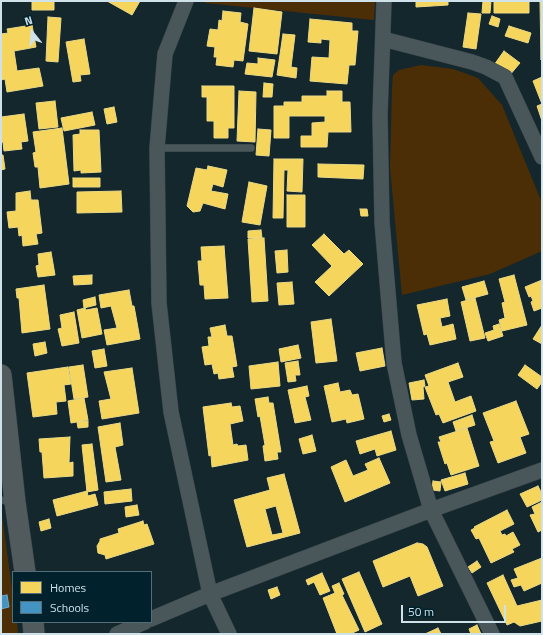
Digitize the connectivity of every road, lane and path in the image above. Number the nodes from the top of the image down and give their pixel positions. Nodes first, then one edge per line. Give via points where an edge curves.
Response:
1 (186, 1) edge
2 (384, 1) edge
3 (383, 39) junction
4 (157, 148) junction
5 (251, 148) dead end
6 (542, 157) edge
7 (1, 375) edge
8 (542, 470) edge
9 (8, 501) edge
10 (431, 510) junction
11 (25, 571) edge
12 (210, 594) junction
13 (152, 619) edge
14 (33, 623) edge
15 (143, 623) edge
16 (34, 634) edge
17 (116, 634) edge
18 (229, 634) edge
19 (492, 634) edge

1 - 4 street via 165,54
2 - 3 street
3 - 6 street via 472,62 505,77
3 - 10 street via 380,115 382,222 394,363 409,434
4 - 5 lane
4 - 12 street via 159,303 170,405
7 - 9 street
8 - 10 street
9 - 11 street
10 - 12 street
10 - 19 street
12 - 13 street
12 - 18 street
14 - 16 street
15 - 17 street

